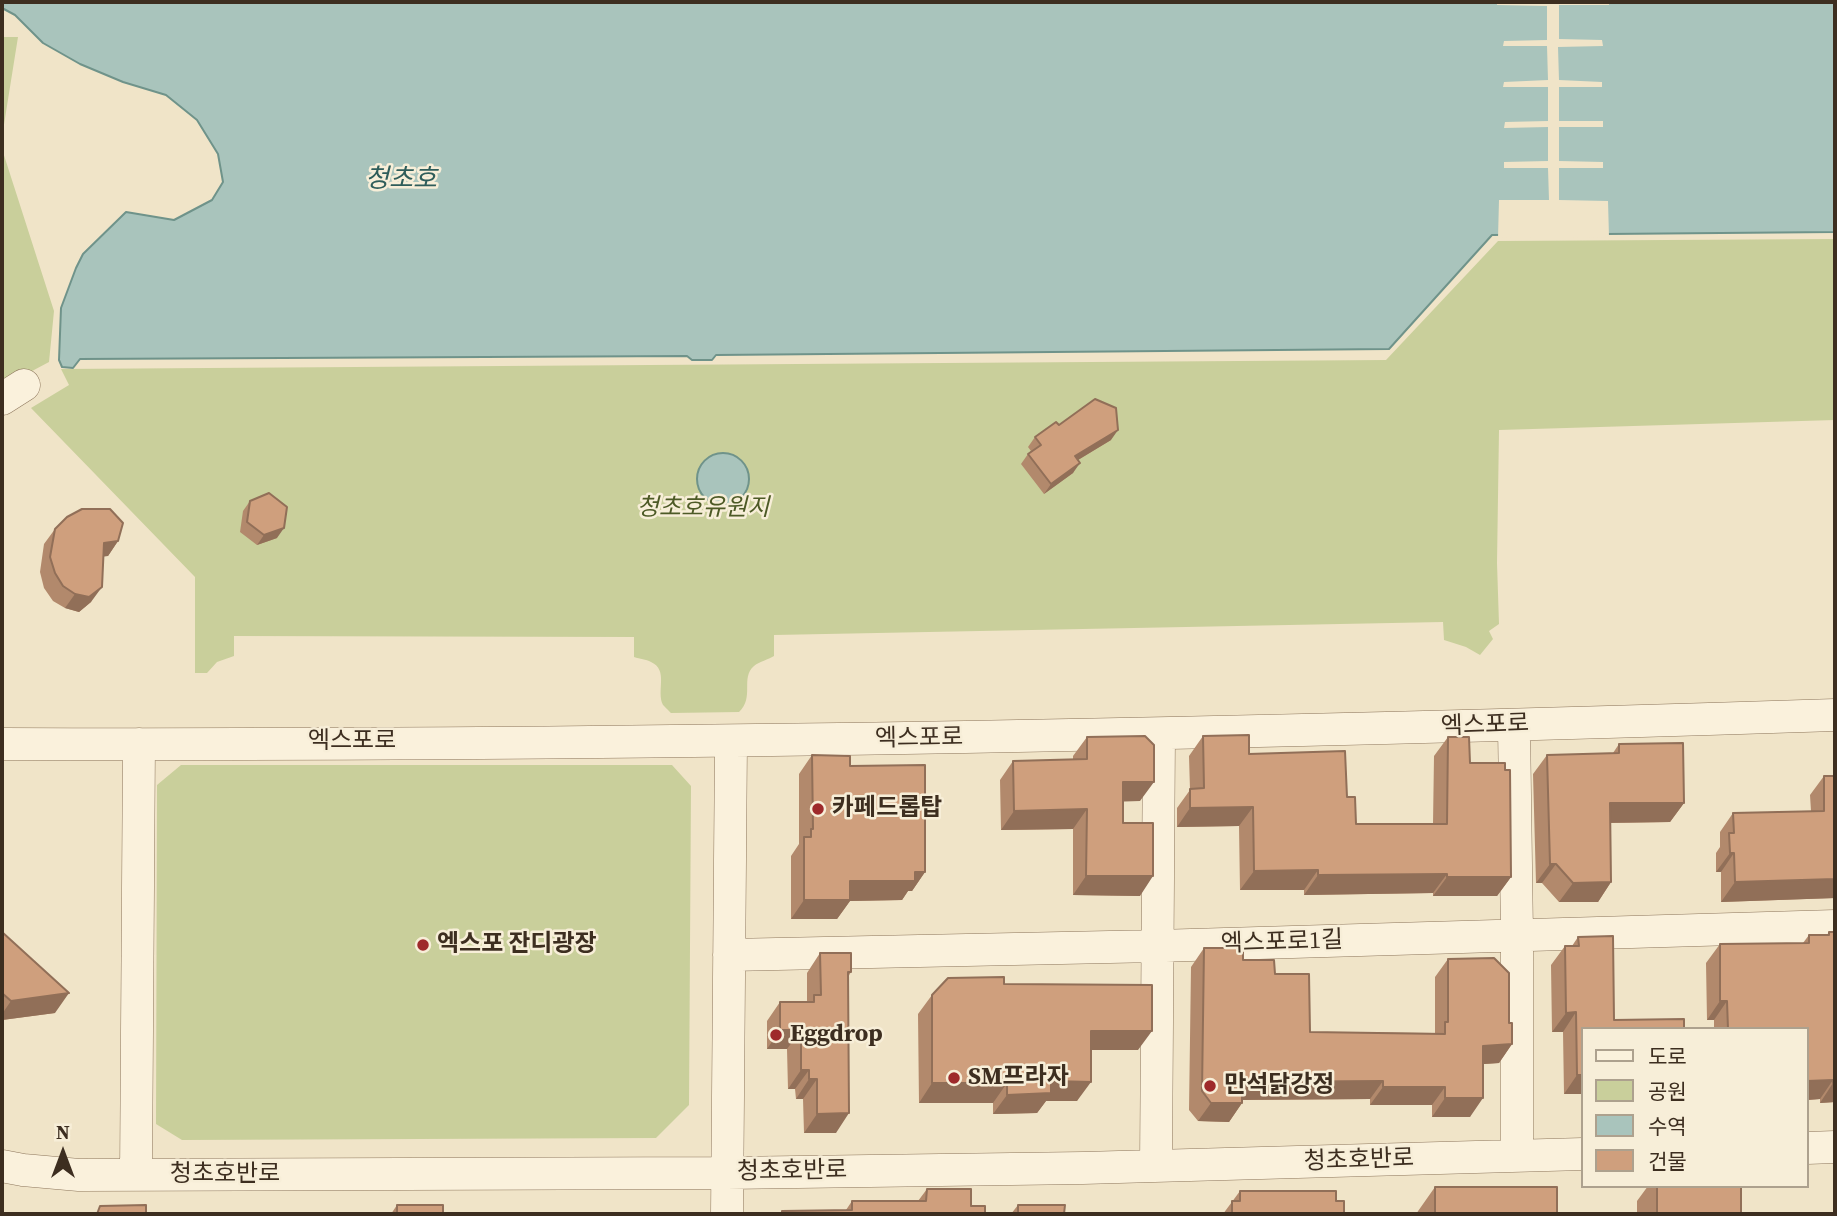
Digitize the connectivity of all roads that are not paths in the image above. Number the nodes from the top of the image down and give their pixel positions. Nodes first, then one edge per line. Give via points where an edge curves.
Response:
1 (1835, 715) edge
2 (1514, 726) junction
3 (1158, 735) junction
4 (731, 742) junction
5 (2, 744) edge
6 (139, 744) junction
7 (1835, 926) edge
8 (1517, 935) junction
9 (1157, 946) junction
10 (729, 955) junction
11 (1835, 1147) edge
12 (1809, 1148) edge
13 (1582, 1154) edge
14 (1517, 1156) junction
15 (2, 1166) edge
16 (1156, 1166) junction
17 (727, 1173) junction
18 (135, 1175) junction
19 (727, 1214) edge

1 - 2 street, 엑스포로
2 - 3 street, 엑스포로
2 - 8 street
3 - 4 street, 엑스포로
3 - 9 street
4 - 6 street, 엑스포로
4 - 10 street
5 - 6 street, 엑스포로
6 - 18 street
7 - 8 street, 엑스포로1길
8 - 9 street, 엑스포로1길
8 - 14 street
9 - 10 street, 엑스포로1길
9 - 16 street
10 - 17 street
11 - 12 street
13 - 14 street, 청초호반로
14 - 16 street, 청초호반로
15 - 18 street, 청초호반로 via 79,1175
16 - 17 street, 청초호반로
17 - 18 street, 청초호반로
17 - 19 street

